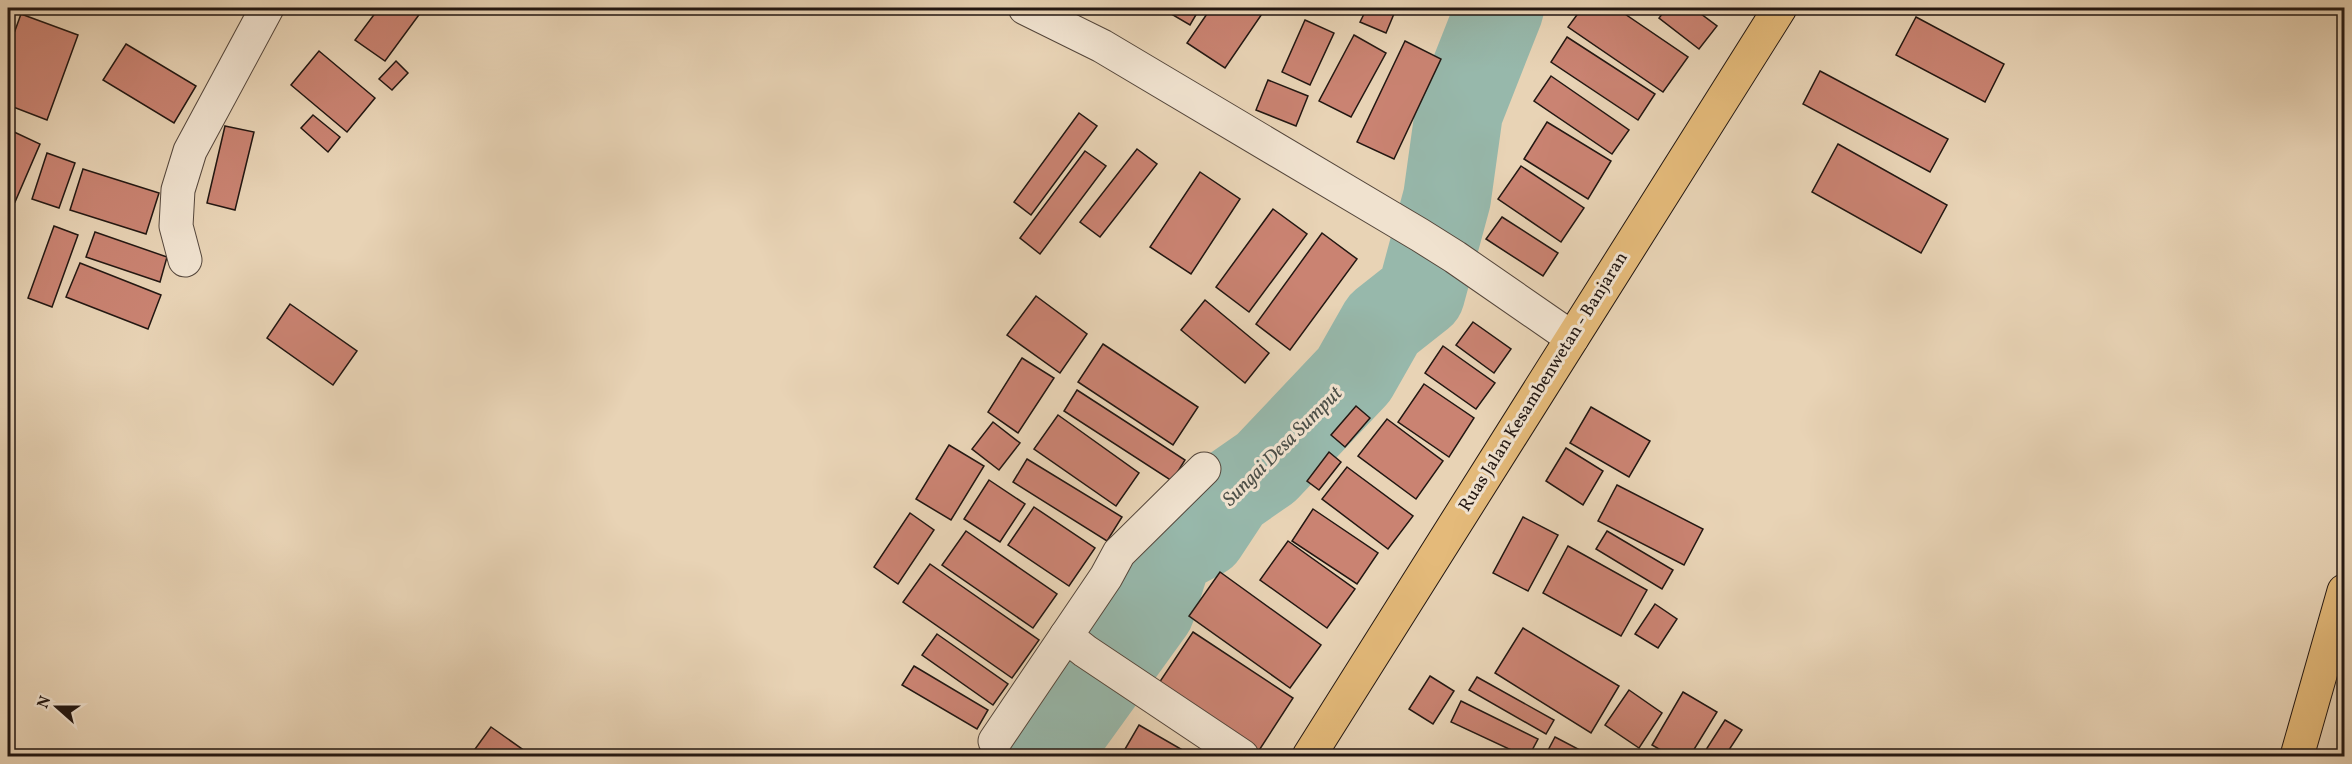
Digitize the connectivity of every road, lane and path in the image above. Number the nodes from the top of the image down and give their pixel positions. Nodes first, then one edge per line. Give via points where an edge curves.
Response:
1 (267, 8) edge
2 (1025, 8) edge
3 (1780, 8) edge
4 (185, 260) dead end
5 (1572, 338) junction
6 (1204, 469) dead end
7 (2344, 591) edge
8 (1076, 644) junction
9 (995, 741) dead end
10 (1242, 756) edge
11 (1309, 756) edge
12 (2297, 756) edge

1 - 4 street via 190,151 178,190 176,226
2 - 5 street via 1102,46 1420,235
3 - 5 main road, Ruas Jalan Kesambenwetan - Banjaran
5 - 11 main road, Ruas Jalan Kesambenwetan - Banjaran
6 - 8 street via 1119,553
7 - 12 main road
8 - 9 street
8 - 10 street

